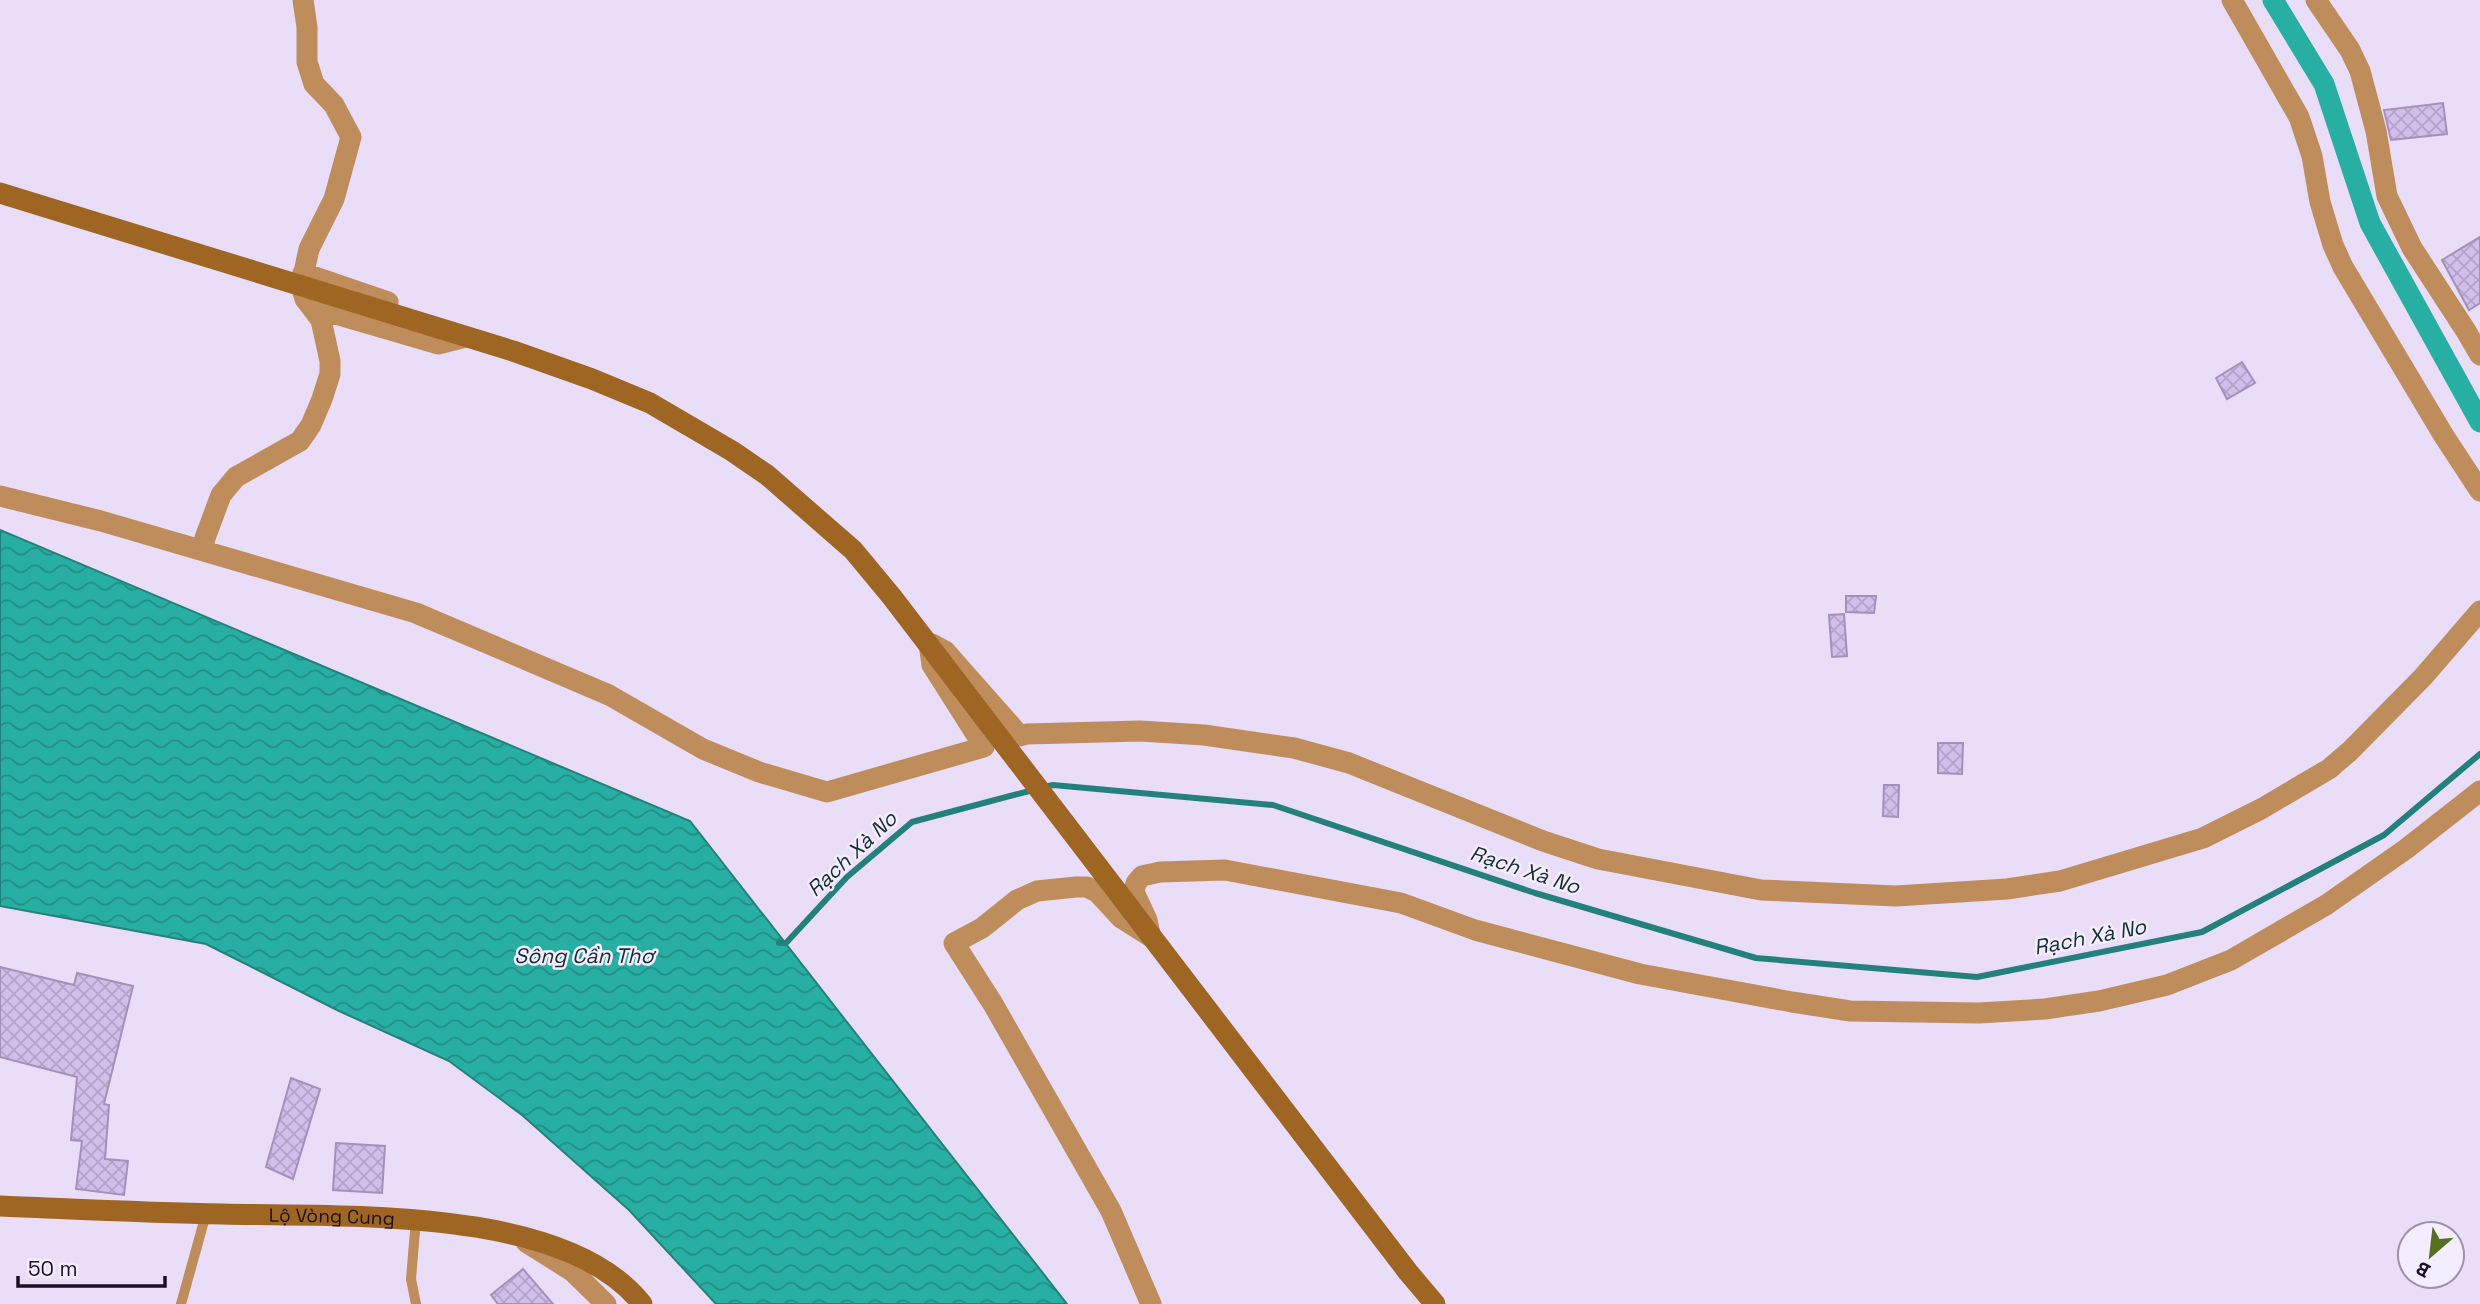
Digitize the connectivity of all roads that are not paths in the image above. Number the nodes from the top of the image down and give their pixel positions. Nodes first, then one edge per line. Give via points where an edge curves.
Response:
1 (303, 0) edge
2 (2232, 0) edge
3 (2316, 0) edge
4 (0, 193) edge
5 (303, 273) junction
6 (314, 311) junction
7 (466, 337) junction
8 (2480, 355) edge
9 (2480, 491) edge
10 (0, 496) edge
11 (203, 550) junction
12 (2480, 611) edge
13 (928, 642) junction
14 (2480, 791) edge
15 (1151, 937) junction
16 (0, 1206) edge
17 (206, 1214) junction
18 (416, 1219) junction
19 (516, 1235) junction
20 (181, 1304) edge
21 (416, 1304) edge
22 (606, 1304) edge
23 (642, 1304) edge
24 (1151, 1304) edge
25 (1436, 1304) edge

1 - 5 street via 310,73 351,137 334,199 309,249
2 - 9 street via 2299,117 2320,202 2343,267
3 - 8 street via 2360,71 2385,190 2402,229
4 - 7 street
5 - 6 street via 304,299
5 - 7 street via 443,321
6 - 7 street via 438,344
6 - 11 street via 321,320 331,361 311,425 299,440 236,477 222,495
7 - 13 street via 650,403 732,451 767,475 853,550
10 - 11 street
11 - 13 street via 415,612 608,695 703,749 827,792 984,747 932,665
12 - 13 street via 2423,677 2329,769 2231,826 2060,880 2007,889 1896,896 1761,890 1598,859 1349,763 1255,741 1140,731 1020,736 945,651
13 - 15 street
14 - 15 street via 2326,905 2231,960 2167,985 2045,1009 1850,1011 1792,1002 1640,974 1475,930 1401,903 1225,870 1142,876 1134,892
15 - 24 street via 1121,918 1097,891 1076,887 1037,891 1017,900 954,943 1111,1211
15 - 25 street
16 - 17 street, Lộ Vòng Cung
17 - 18 street, Lộ Vòng Cung
17 - 20 lane
18 - 19 street, Lộ Vòng Cung
18 - 21 lane via 411,1279
19 - 22 street via 572,1271
19 - 23 street, Lộ Vòng Cung via 585,1260 614,1277

